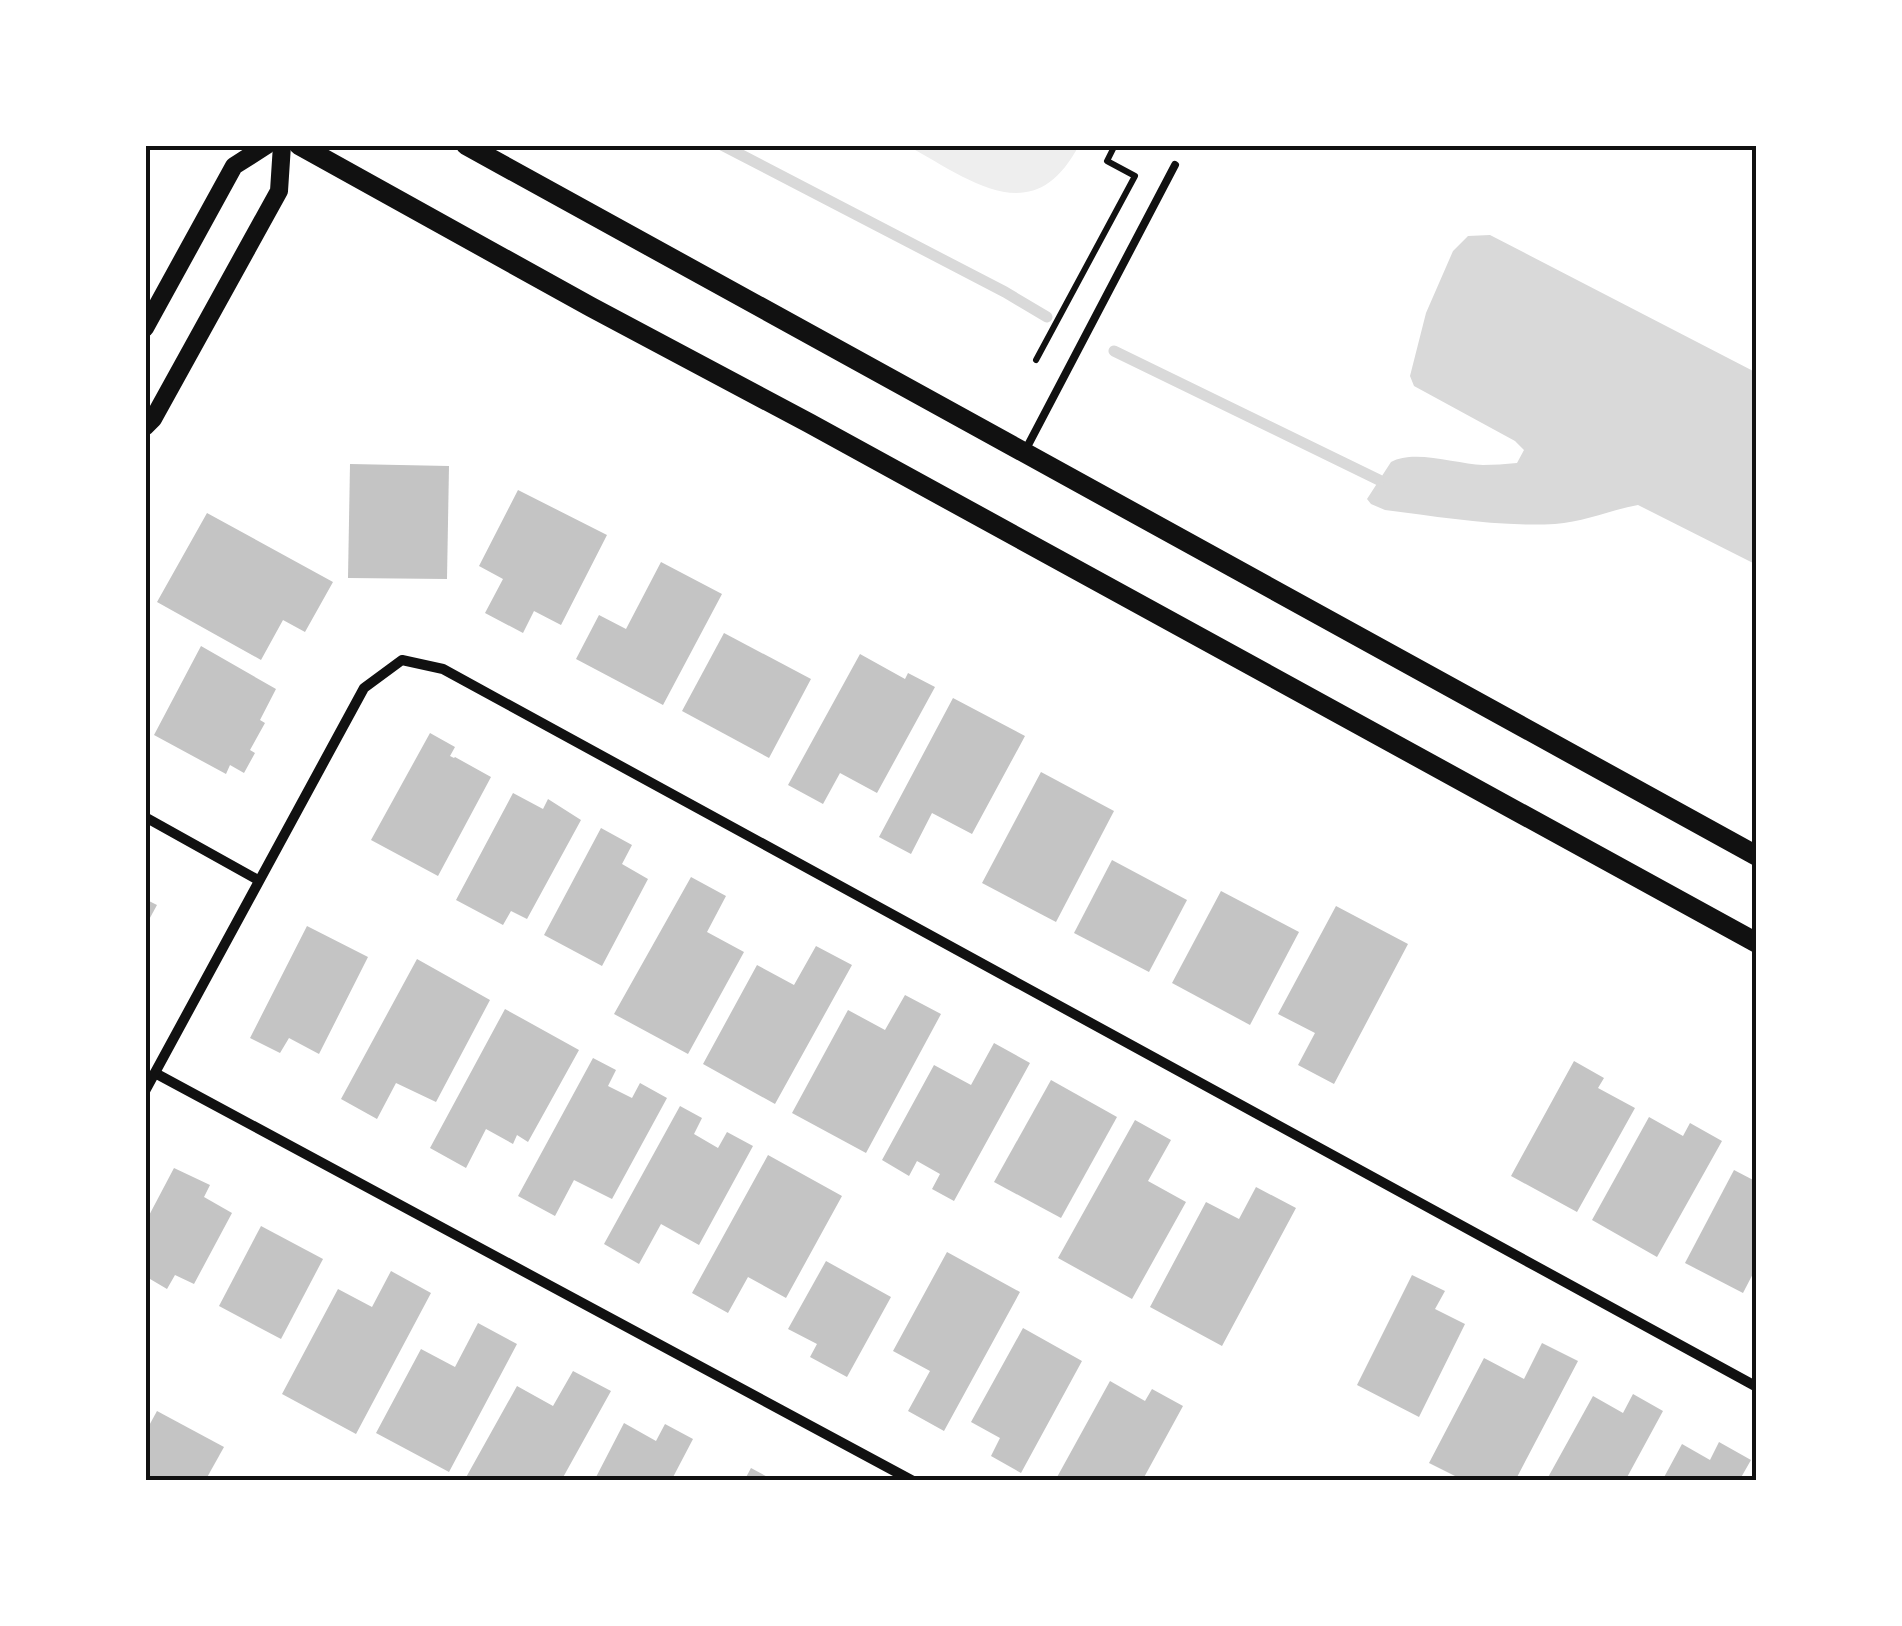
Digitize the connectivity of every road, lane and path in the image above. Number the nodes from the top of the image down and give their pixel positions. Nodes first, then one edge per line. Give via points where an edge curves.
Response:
1 (268, 145) edge
2 (282, 145) edge
3 (299, 145) edge
4 (466, 145) edge
5 (1115, 145) edge
6 (1176, 165) dead end
7 (145, 328) edge
8 (1036, 360) dead end
9 (145, 426) edge
10 (1024, 454) junction
11 (145, 817) edge
12 (1757, 856) edge
13 (258, 880) junction
14 (1757, 943) edge
15 (155, 1073) junction
16 (145, 1090) edge
17 (1757, 1388) edge
18 (913, 1481) edge

1 - 7 street via 234,166
2 - 9 street via 280,191
3 - 14 main road
4 - 10 main road
5 - 8 path via 1106,161 1135,176
6 - 10 lane
10 - 12 main road
11 - 13 street
13 - 15 street
13 - 17 street via 364,688 402,660 443,669
15 - 16 street
15 - 18 street

